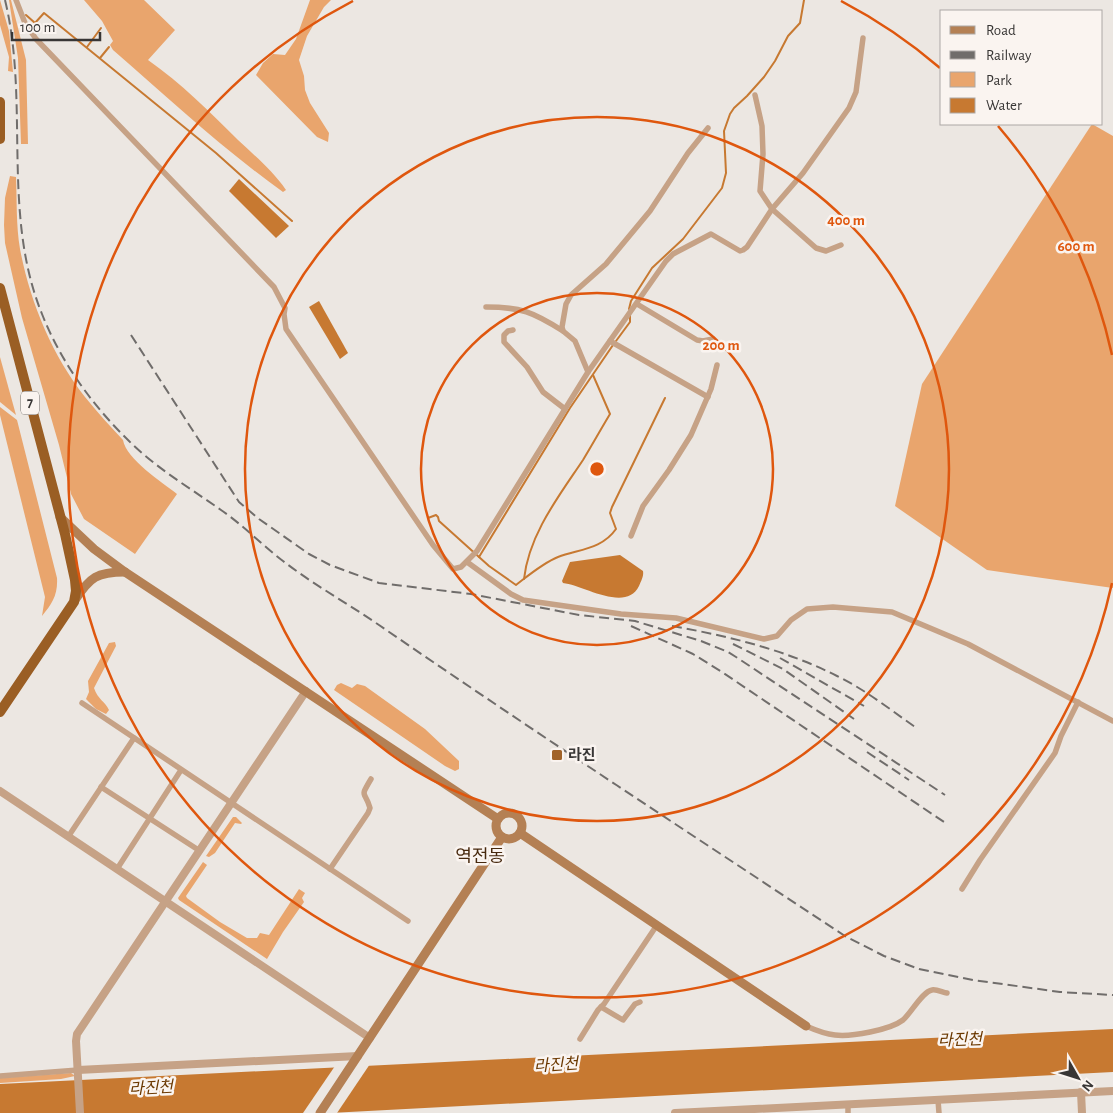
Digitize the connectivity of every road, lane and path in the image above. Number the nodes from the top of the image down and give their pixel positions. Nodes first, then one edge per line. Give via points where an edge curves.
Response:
1 (16, 0) edge
2 (863, 38) dead end
3 (755, 95) dead end
4 (0, 102) edge
5 (708, 128) dead end
6 (0, 139) edge
7 (772, 209) junction
8 (842, 245) dead end
9 (0, 288) edge
10 (637, 304) junction
11 (486, 307) dead end
12 (513, 330) dead end
13 (563, 331) junction
14 (713, 339) dead end
15 (610, 341) junction
16 (717, 365) dead end
17 (588, 372) junction
18 (708, 397) junction
19 (565, 409) junction
20 (60, 517) junction
21 (631, 536) dead end
22 (468, 562) junction
23 (125, 572) junction
24 (74, 602) junction
25 (306, 691) junction
26 (1078, 702) junction
27 (82, 704) dead end
28 (0, 712) edge
29 (1113, 721) edge
30 (134, 738) junction
31 (182, 770) junction
32 (371, 779) dead end
33 (101, 787) junction
34 (0, 792) edge
35 (232, 804) junction
36 (150, 818) junction
37 (498, 819) junction
38 (520, 833) junction
39 (68, 837) junction
40 (502, 837) junction
41 (200, 850) junction
42 (117, 869) junction
43 (330, 869) junction
44 (962, 889) dead end
45 (166, 902) junction
46 (408, 921) dead end
47 (656, 925) junction
48 (947, 992) dead end
49 (640, 1002) dead end
50 (601, 1007) junction
51 (806, 1026) joint
52 (370, 1038) junction
53 (580, 1039) dead end
54 (358, 1056) junction
55 (78, 1070) junction
56 (0, 1076) edge
57 (1113, 1091) edge
58 (1081, 1092) junction
59 (938, 1100) junction
60 (848, 1104) junction
61 (753, 1111) edge
62 (80, 1113) edge
63 (320, 1113) edge
64 (675, 1113) edge
65 (848, 1113) edge
66 (939, 1113) edge
67 (1082, 1113) edge

1 - 22 street via 36,39 274,287 285,308 286,329 433,545 453,569
2 - 7 street via 856,92 848,108 803,173
3 - 7 street via 762,126 760,192
4 - 6 highway
5 - 13 street via 650,212 606,264 571,295 566,304
7 - 8 street via 816,248 826,251
7 - 10 street via 743,250 711,234 673,254 659,269
9 - 20 highway, 7
10 - 14 street via 697,340
10 - 15 street
11 - 13 street via 522,310 540,316
12 - 19 street via 504,335 504,342 527,367 543,392
13 - 17 street via 575,340
15 - 17 street
15 - 18 street
16 - 18 street
17 - 19 street
18 - 21 street via 691,435 643,506
19 - 22 street
20 - 23 main road
20 - 24 highway, 7 via 75,580
22 - 26 street via 524,600 676,618 764,639 776,636 791,620 807,610 833,607 892,612 968,644
23 - 24 main road via 108,572 94,578
23 - 25 main road
24 - 28 highway
25 - 35 street
25 - 37 main road
26 - 29 street
26 - 44 street via 1055,753
27 - 30 street
30 - 31 street
30 - 33 street
31 - 35 street
31 - 36 street
32 - 43 street via 364,792 370,808 368,813
33 - 36 street
33 - 39 street
34 - 39 street
35 - 41 street
35 - 43 street
36 - 41 street
36 - 42 street
37 - 38 main road via 506,813 516,815 522,823
37 - 40 main road via 496,829
38 - 40 main road via 512,839
38 - 47 main road
39 - 42 street
40 - 52 main road
41 - 45 street
42 - 45 street
43 - 46 street
45 - 52 street
45 - 55 street via 77,1034
47 - 50 street
47 - 51 main road
48 - 51 street via 927,992 901,1022 878,1031 836,1036
49 - 50 street via 623,1020
50 - 53 street
52 - 54 main road
54 - 55 street
54 - 63 main road
55 - 56 street
55 - 62 street
57 - 58 street
58 - 59 street
58 - 67 street
59 - 60 street
59 - 66 street
60 - 61 street
60 - 65 street
61 - 64 street

